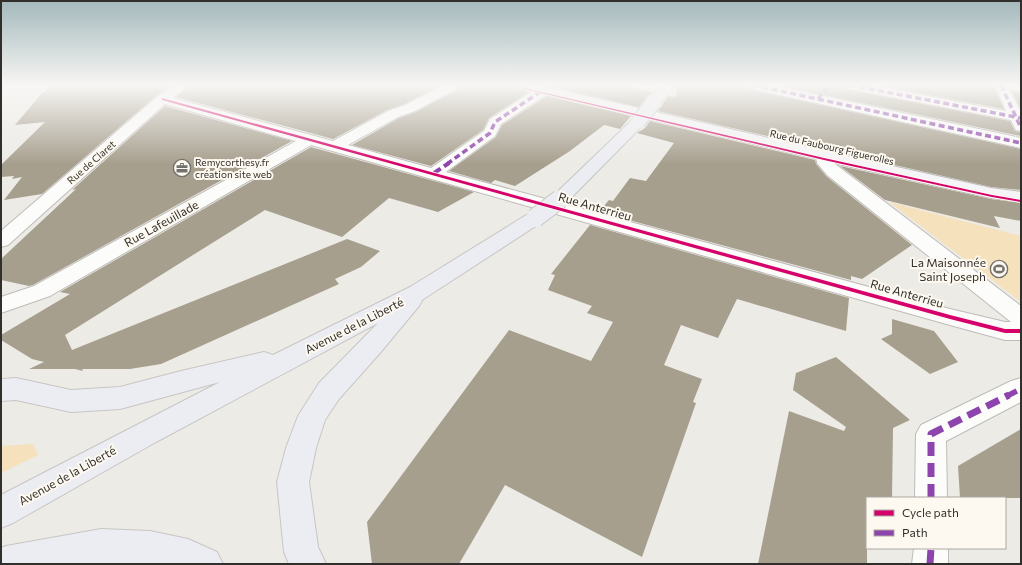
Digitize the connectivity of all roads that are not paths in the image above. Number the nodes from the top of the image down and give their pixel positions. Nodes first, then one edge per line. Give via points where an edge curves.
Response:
1 (149, 111) edge
2 (208, 111) edge
3 (400, 111) edge
4 (511, 111) edge
5 (635, 111) edge
6 (646, 111) edge
7 (875, 111) edge
8 (974, 111) edge
9 (1014, 111) edge
10 (1019, 121) edge
11 (310, 139) junction
12 (1021, 143) edge
13 (335, 146) junction
14 (824, 156) junction
15 (434, 173) junction
16 (1021, 197) edge
17 (1, 242) edge
18 (418, 292) junction
19 (4, 303) edge
20 (1021, 318) edge
21 (1021, 331) edge
22 (296, 355) junction
23 (1021, 389) edge
24 (1, 390) edge
25 (931, 497) edge
26 (1, 512) edge
27 (930, 549) edge
28 (6, 564) edge
29 (205, 564) edge
30 (308, 564) edge
31 (930, 564) edge

1 - 17 street, Rue de Claret
2 - 11 street, Rue Anterrieu
3 - 13 street
4 - 15 street via 495,122 490,133
5 - 14 street, Rue du Faubourg Figuerolles
6 - 18 main road, Avenue de la Liberté, bridge via 560,199 535,218
7 - 12 street
8 - 10 street
9 - 10 street
11 - 13 street, Rue Anterrieu
11 - 19 street, Rue Lafeuillade via 42,291
13 - 15 street, Rue Anterrieu
14 - 16 street, Rue du Faubourg Figuerolles via 991,193
14 - 20 street via 825,163 833,171
15 - 21 street, Rue Anterrieu via 1005,331
18 - 22 main road, Avenue de la Liberté
18 - 30 main road via 329,391 312,416 293,482 301,552
22 - 24 main road via 181,381 120,398 71,401 16,389
22 - 26 main road, Avenue de la Liberté
23 - 25 street via 931,434
27 - 31 street
28 - 29 main road via 102,546 150,548

